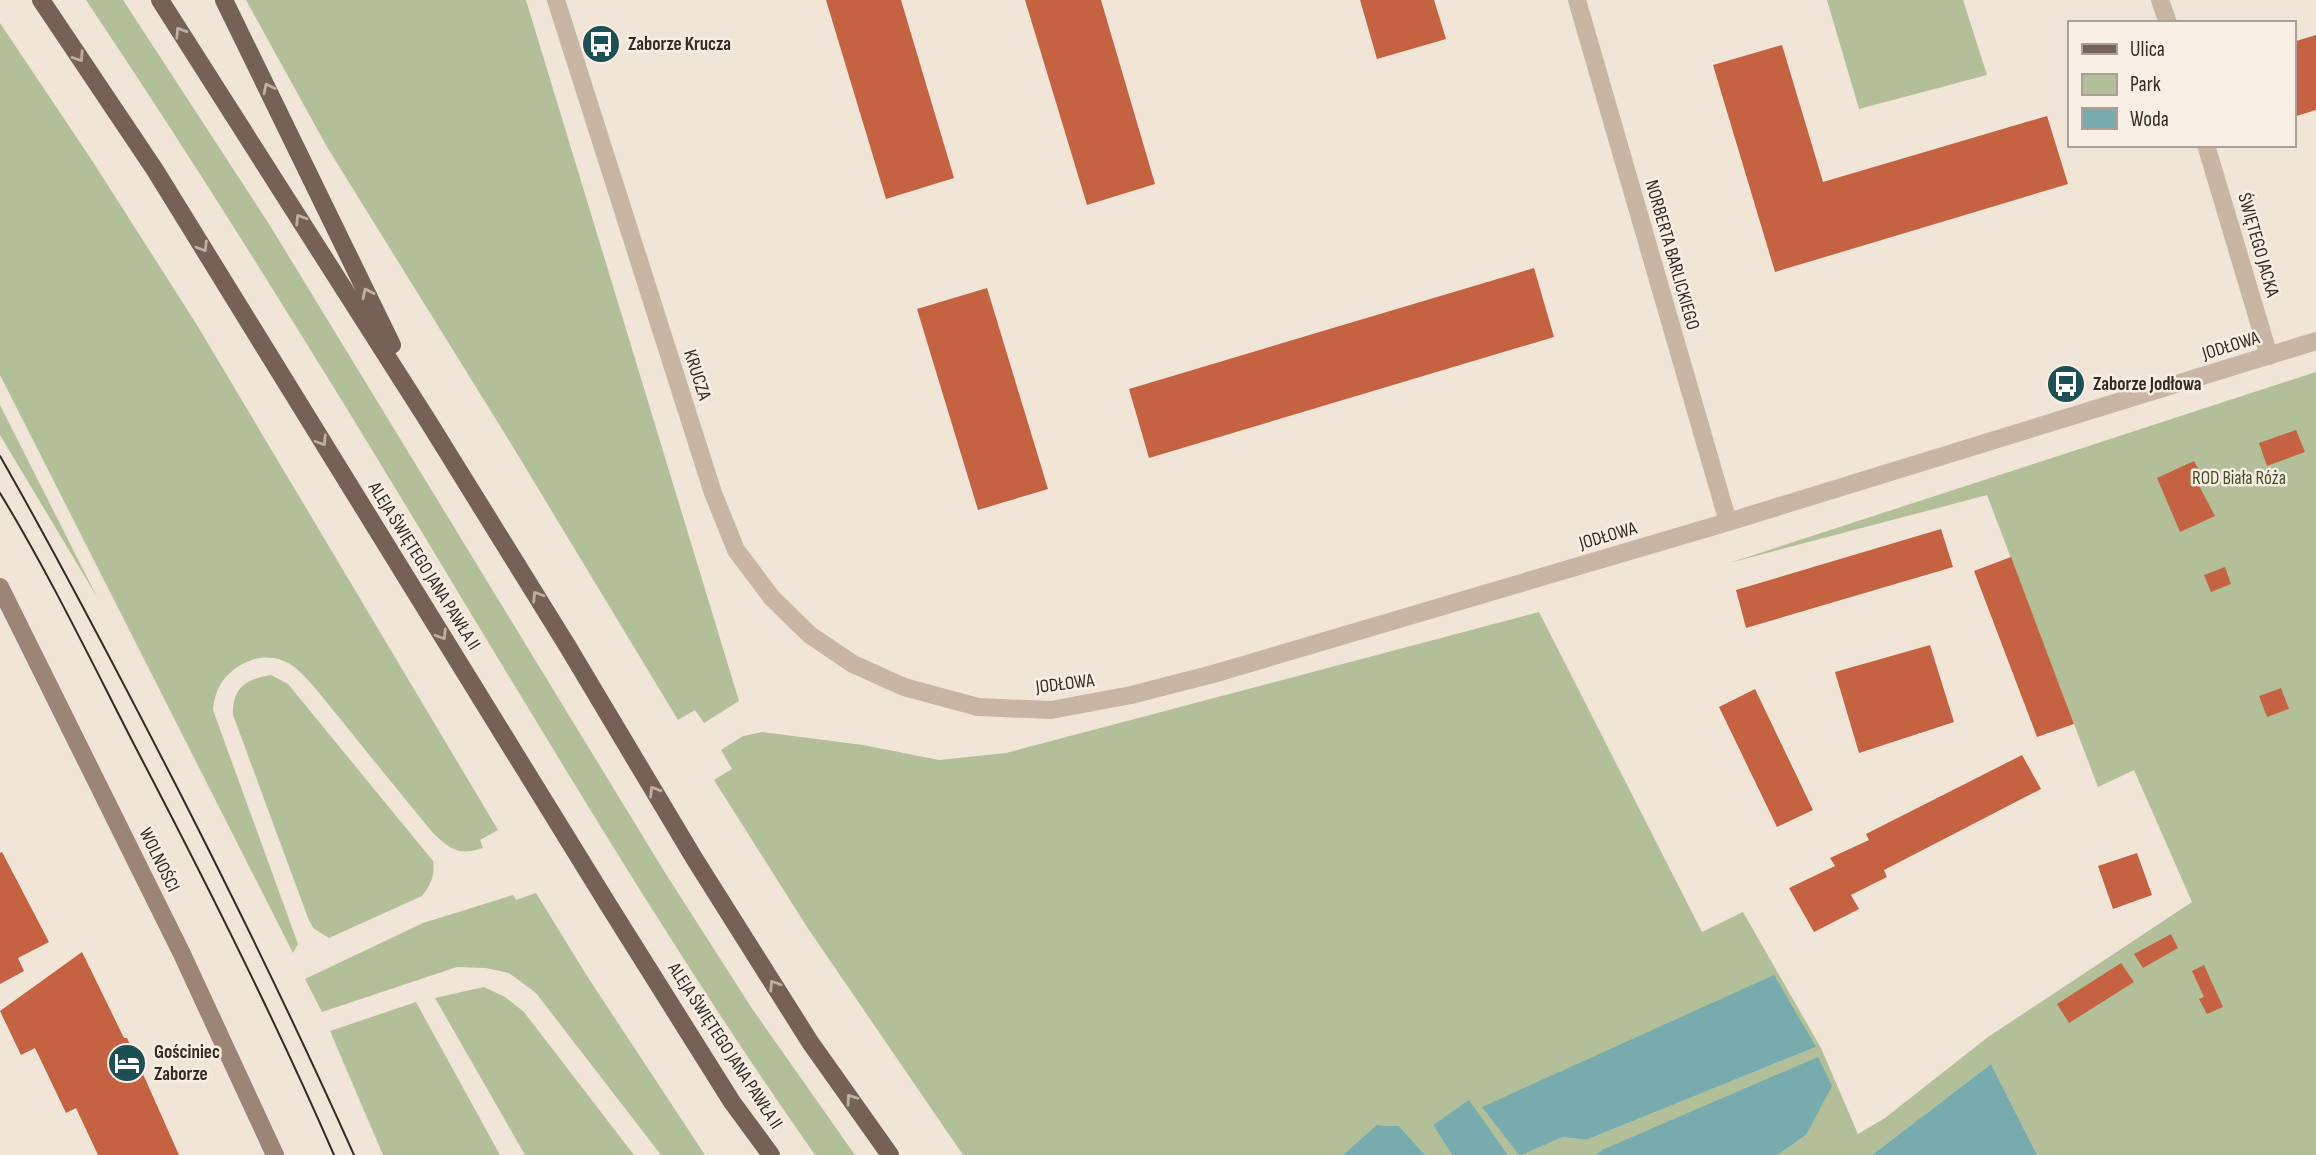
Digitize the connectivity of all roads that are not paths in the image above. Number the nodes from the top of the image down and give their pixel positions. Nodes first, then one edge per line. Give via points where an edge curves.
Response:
1 (41, 0) edge
2 (160, 0) edge
3 (224, 0) edge
4 (556, 0) edge
5 (1577, 0) edge
6 (2160, 0) edge
7 (2167, 21) edge
8 (2207, 147) edge
9 (2316, 341) edge
10 (2269, 356) junction
11 (428, 421) junction
12 (1728, 522) junction
13 (0, 587) edge
14 (904, 687) joint
15 (275, 1155) edge
16 (771, 1155) edge
17 (890, 1155) edge

1 -> 16 main road, ALEJA ŚWIĘTEGO JANA PAWŁA II via 155,170 732,1102
11 -> 2 main road
11 -> 3 main road
4 - 14 street, KRUCZA via 705,470 736,550 772,598 810,635 853,664
5 - 12 street, NORBERTA BARLICKIEGO
6 - 7 street
8 - 10 street, ŚWIĘTEGO JACKA
9 - 10 street, JODŁOWA
10 - 12 street, JODŁOWA
17 -> 11 main road via 796,1019 694,858
12 - 14 street, JODŁOWA via 1131,695 1051,710 978,707
13 - 15 street, WOLNOŚCI via 182,954

